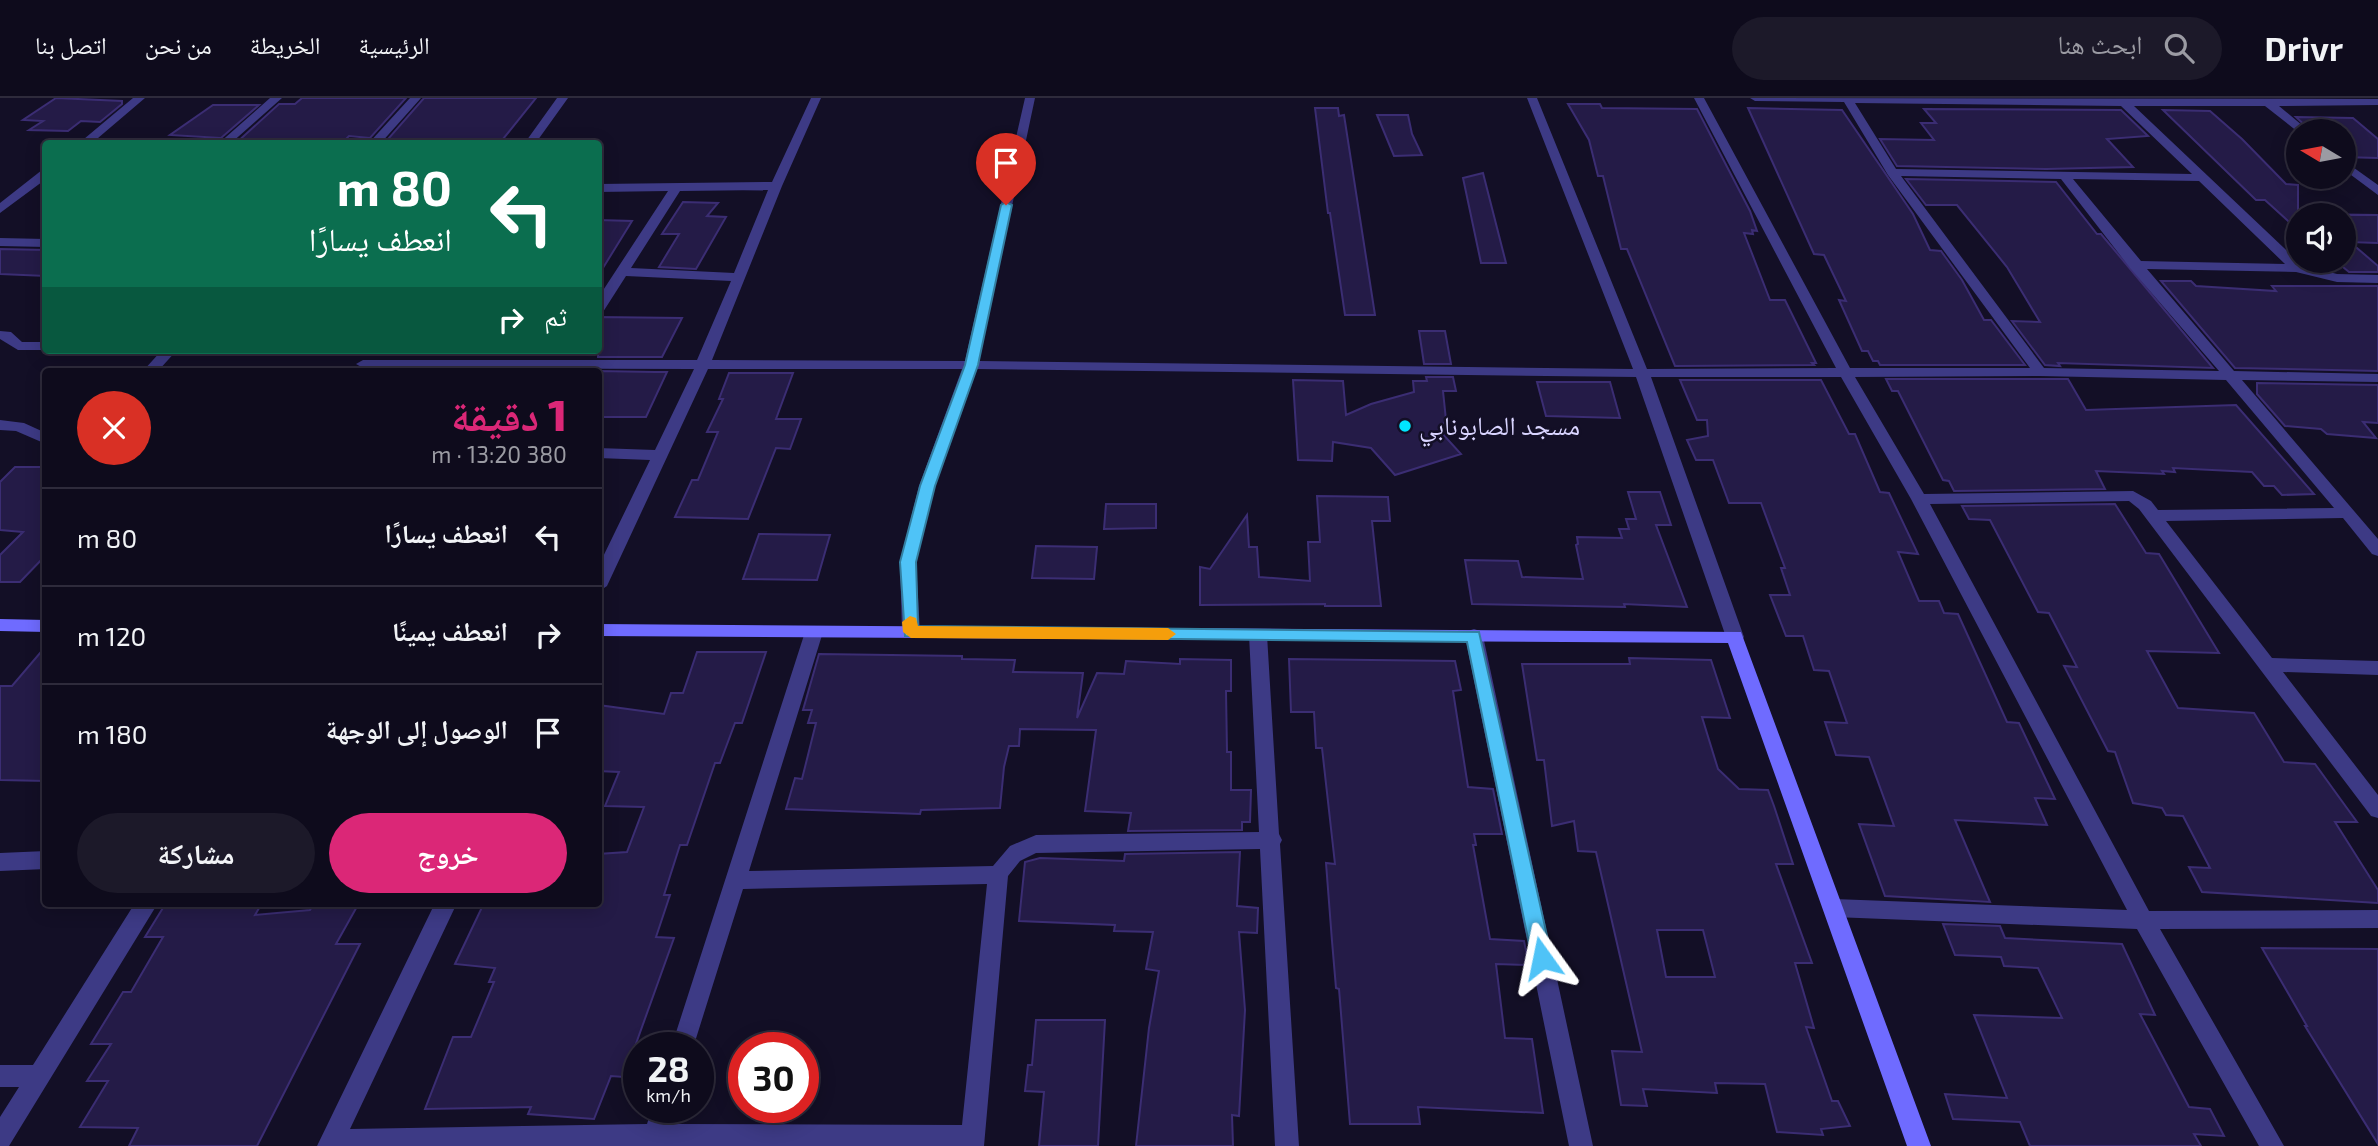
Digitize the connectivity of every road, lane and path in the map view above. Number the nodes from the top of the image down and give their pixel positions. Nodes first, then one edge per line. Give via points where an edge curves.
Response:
1 (140, 98) edge
2 (277, 98) edge
3 (416, 98) edge
4 (563, 98) edge
5 (816, 98) edge
6 (1030, 98) edge
7 (1531, 98) edge
8 (1699, 98) edge
9 (1755, 98) edge
10 (1848, 98) edge
11 (1979, 99) edge
12 (2265, 100) edge
13 (2378, 102) edge
14 (2123, 103) junction
15 (2289, 119) edge
16 (88, 140) edge
17 (228, 140) edge
18 (377, 140) edge
19 (532, 140) edge
20 (1892, 172) junction
21 (2356, 173) edge
22 (2064, 175) junction
23 (42, 176) edge
24 (2205, 178) junction
25 (776, 186) junction
26 (602, 188) edge
27 (676, 188) junction
28 (2378, 191) edge
29 (0, 209) edge
30 (0, 242) edge
31 (42, 243) edge
32 (2286, 257) edge
33 (2135, 265) junction
34 (2286, 268) edge
35 (622, 272) junction
36 (2310, 273) edge
37 (738, 277) junction
38 (2378, 279) edge
39 (602, 303) edge
40 (2, 339) edge
41 (42, 346) edge
42 (166, 354) edge
43 (704, 364) junction
44 (971, 365) junction
45 (563, 367) edge
46 (153, 368) edge
47 (360, 368) edge
48 (1846, 372) junction
49 (2040, 372) junction
50 (1642, 373) junction
51 (2233, 376) junction
52 (2378, 378) edge
53 (0, 425) edge
54 (42, 437) edge
55 (602, 453) edge
56 (661, 455) junction
57 (1919, 499) junction
58 (2347, 513) junction
59 (2153, 516) junction
60 (2378, 550) edge
61 (602, 578) edge
62 (0, 625) edge
63 (42, 626) edge
64 (602, 630) edge
65 (814, 632) junction
66 (911, 632) junction
67 (1258, 635) junction
68 (1474, 636) junction
69 (1735, 637) junction
70 (2267, 665) junction
71 (2378, 667) edge
72 (2378, 810) edge
73 (1272, 840) junction
74 (42, 860) edge
75 (0, 862) edge
76 (998, 875) junction
77 (734, 880) junction
78 (145, 907) edge
79 (444, 907) edge
80 (1834, 908) junction
81 (2378, 919) edge
82 (2143, 920) junction
83 (687, 1032) edge
84 (0, 1076) edge
85 (40, 1076) junction
86 (659, 1123) edge
87 (0, 1139) edge
88 (653, 1141) edge
89 (972, 1142) edge
90 (330, 1143) edge
91 (1287, 1146) edge
92 (1581, 1146) edge
93 (1919, 1146) edge
94 (2272, 1146) edge

1 - 16 street
2 - 17 street
3 - 18 street
4 - 19 street
5 - 25 street
6 - 44 street
7 - 50 street
8 - 48 street
9 - 10 street
10 - 11 street
10 - 20 street
11 - 14 street
12 - 13 street
12 - 14 street
12 - 15 street
14 - 24 street
20 - 22 street
20 - 49 street
21 - 28 street
22 - 24 street
22 - 33 street
23 - 29 street
24 - 32 street
25 - 27 street
25 - 37 street
26 - 27 street
27 - 35 street
30 - 31 street
33 - 34 street
33 - 51 street
35 - 37 street
35 - 39 street
36 - 38 street via 2343,280
37 - 43 street
40 - 41 street via 18,346
42 - 46 street
43 - 44 street
43 - 45 street
43 - 56 street
44 - 50 street
44 - 66 street via 927,486 908,562
45 - 47 street
48 - 49 street
48 - 50 street
48 - 57 street
49 - 51 street
50 - 69 street
51 - 52 street
51 - 58 street
53 - 54 street via 19,426
55 - 56 street
56 - 61 street
57 - 59 street via 2133,496
57 - 82 street
58 - 59 street
58 - 60 street
59 - 70 street
62 - 63 street
64 - 65 street
65 - 66 street
65 - 77 street
66 - 67 street
67 - 68 street
67 - 73 street
68 - 69 street
68 - 92 street
69 - 80 street
70 - 71 street
70 - 72 street
73 - 76 street via 1036,844 1018,849
73 - 91 street
74 - 75 street
76 - 77 street
76 - 89 street
77 - 83 street
78 - 85 street
79 - 90 street
80 - 82 street
80 - 93 street
81 - 82 street
82 - 94 street
84 - 85 street
85 - 87 street
86 - 88 street
88 - 89 street
88 - 90 street

